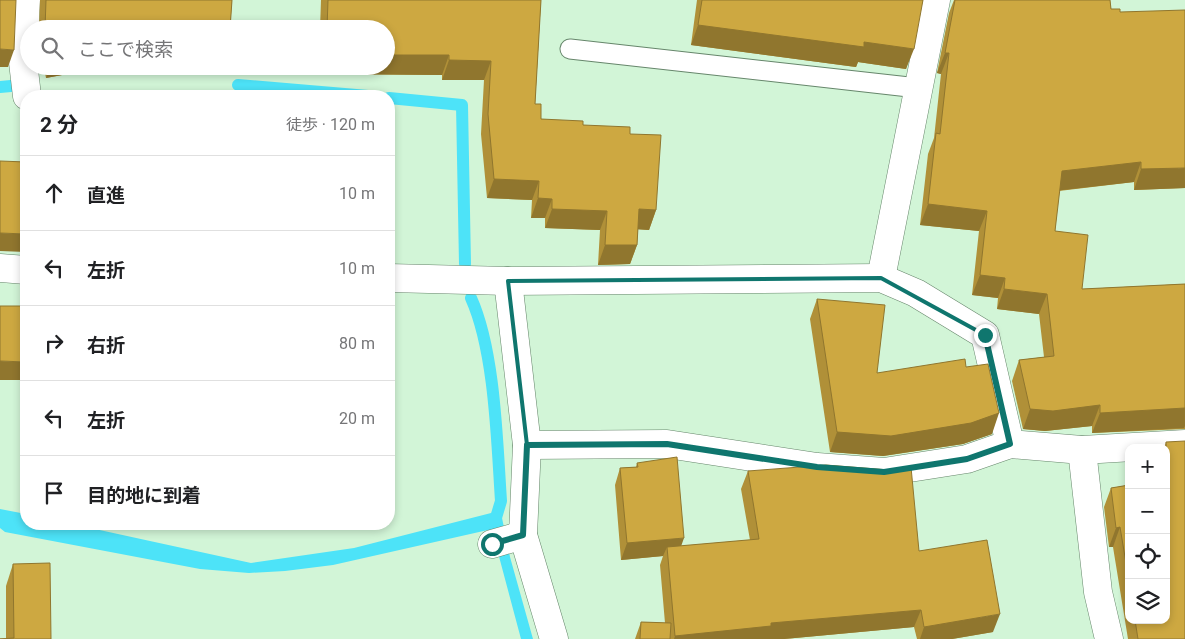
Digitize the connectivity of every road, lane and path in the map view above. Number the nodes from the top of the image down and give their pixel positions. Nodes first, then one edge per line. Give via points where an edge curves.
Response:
1 (26, 0) edge
2 (936, 0) edge
3 (25, 20) edge
4 (570, 49) dead end
5 (25, 75) edge
6 (918, 88) junction
7 (26, 90) edge
8 (0, 268) edge
9 (20, 270) edge
10 (395, 278) edge
11 (881, 278) junction
12 (508, 281) junction
13 (1010, 444) junction
14 (1185, 444) edge
15 (527, 445) junction
16 (1082, 450) junction
17 (554, 639) edge
18 (1109, 639) edge

1 - 3 street
2 - 6 street
4 - 6 lane
5 - 7 street
6 - 11 street
8 - 9 street
10 - 12 street
11 - 12 street
11 - 13 street via 916,293 985,335
12 - 15 street
13 - 15 street via 967,459 884,472 817,467 667,444
13 - 16 street
14 - 16 street
15 - 17 street via 509,539
16 - 18 street via 1098,592

